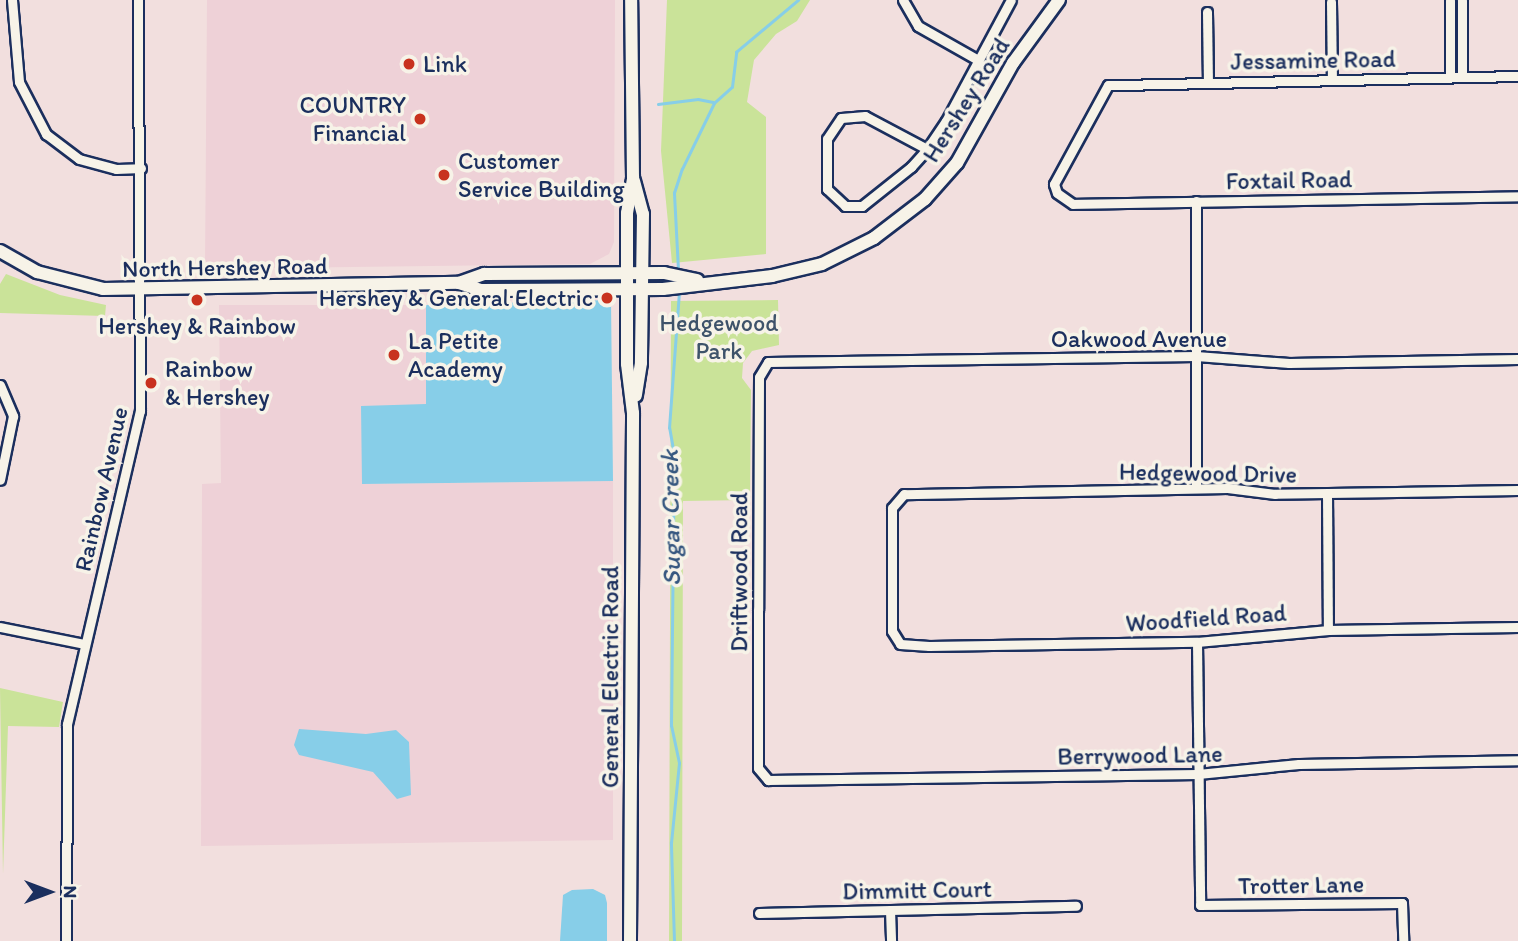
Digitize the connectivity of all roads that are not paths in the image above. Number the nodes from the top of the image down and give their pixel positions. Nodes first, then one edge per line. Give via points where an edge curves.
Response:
1 (12, 0) edge
2 (138, 0) edge
3 (631, 0) edge
4 (902, 0) edge
5 (1012, 0) edge
6 (1059, 0) edge
7 (1450, 0) edge
8 (1462, 0) edge
9 (1331, 2) dead end
10 (1207, 12) dead end
11 (978, 60) junction
12 (1518, 76) edge
13 (1462, 77) junction
14 (1450, 78) junction
15 (1332, 79) junction
16 (1208, 81) junction
17 (927, 149) junction
18 (142, 168) junction
19 (633, 178) junction
20 (1518, 195) edge
21 (1063, 200) joint
22 (1196, 201) junction
23 (0, 251) edge
24 (627, 273) junction
25 (643, 273) junction
26 (708, 282) junction
27 (459, 284) junction
28 (627, 289) junction
29 (643, 289) junction
30 (141, 290) junction
31 (1196, 356) junction
32 (1518, 359) edge
33 (763, 367) joint
34 (0, 385) edge
35 (633, 413) junction
36 (0, 480) edge
37 (1196, 488) junction
38 (1518, 490) edge
39 (1327, 494) junction
40 (0, 627) edge
41 (1518, 627) edge
42 (1328, 630) junction
43 (1197, 642) junction
44 (898, 643) joint
45 (84, 644) junction
46 (1518, 760) edge
47 (1198, 774) junction
48 (762, 776) joint
49 (1076, 906) dead end
50 (890, 910) junction
51 (759, 913) dead end
52 (66, 941) edge
53 (630, 941) edge
54 (891, 941) edge
55 (1403, 941) edge

1 - 18 street via 19,82 46,134 79,159 116,169
2 - 18 street, Rainbow Avenue
3 - 19 main road, General Electric Road
4 - 11 street via 918,26
5 - 11 street
6 - 26 main road, Hershey Road via 1013,63 957,163 925,199 874,238 822,264 772,276
7 - 14 street
8 - 13 street
9 - 15 street
10 - 16 street
11 - 17 street
12 - 13 street, Jessamine Road
13 - 14 street, Jessamine Road
14 - 15 street, Jessamine Road
15 - 16 street, Jessamine Road
16 - 21 street, Jessamine Road via 1108,85 1058,173 1054,184
17 - 17 street via 865,116 849,115 835,123 827,139 827,189 845,206 870,202
18 - 30 street, Rainbow Avenue
19 - 24 main road, General Electric Road via 627,213
19 - 25 main road, General Electric Road via 643,214
20 - 22 street, Foxtail Road
21 - 22 street, Foxtail Road via 1073,204
22 - 31 street
23 - 30 main road, North Hershey Road via 67,282
24 - 25 main road, North Hershey Road
24 - 27 main road, North Hershey Road via 484,274
24 - 28 main road, General Electric Road
25 - 26 main road, Hershey Road
25 - 29 main road, General Electric Road
26 - 29 main road, Hershey Road
27 - 28 main road, North Hershey Road via 480,290
27 - 30 main road, North Hershey Road
28 - 29 main road, Hershey Road
28 - 35 main road, General Electric Road
29 - 35 main road, General Electric Road via 641,363
30 - 45 street, Rainbow Avenue via 141,411
31 - 32 street, Oakwood Avenue via 1289,363
31 - 33 street, Oakwood Avenue via 768,362
31 - 37 street
33 - 48 street, Driftwood Road via 758,610 758,768
34 - 36 street via 13,416
35 - 53 main road, General Electric Road
37 - 39 street, Hedgewood Drive
37 - 44 street, Hedgewood Drive via 897,497 892,508 892,631
38 - 39 street, Hedgewood Drive
39 - 42 street
40 - 45 street
41 - 42 street, Woodfield Road
42 - 43 street, Woodfield Road
43 - 44 street, Woodfield Road
43 - 47 street
45 - 52 street, Rainbow Avenue via 67,724
46 - 47 street, Berrywood Lane via 1298,764
47 - 48 street, Berrywood Lane via 782,781
47 - 55 street, Trotter Lane via 1200,905 1402,903
49 - 50 street, Dimmitt Court
50 - 51 street, Dimmitt Court
50 - 54 street

